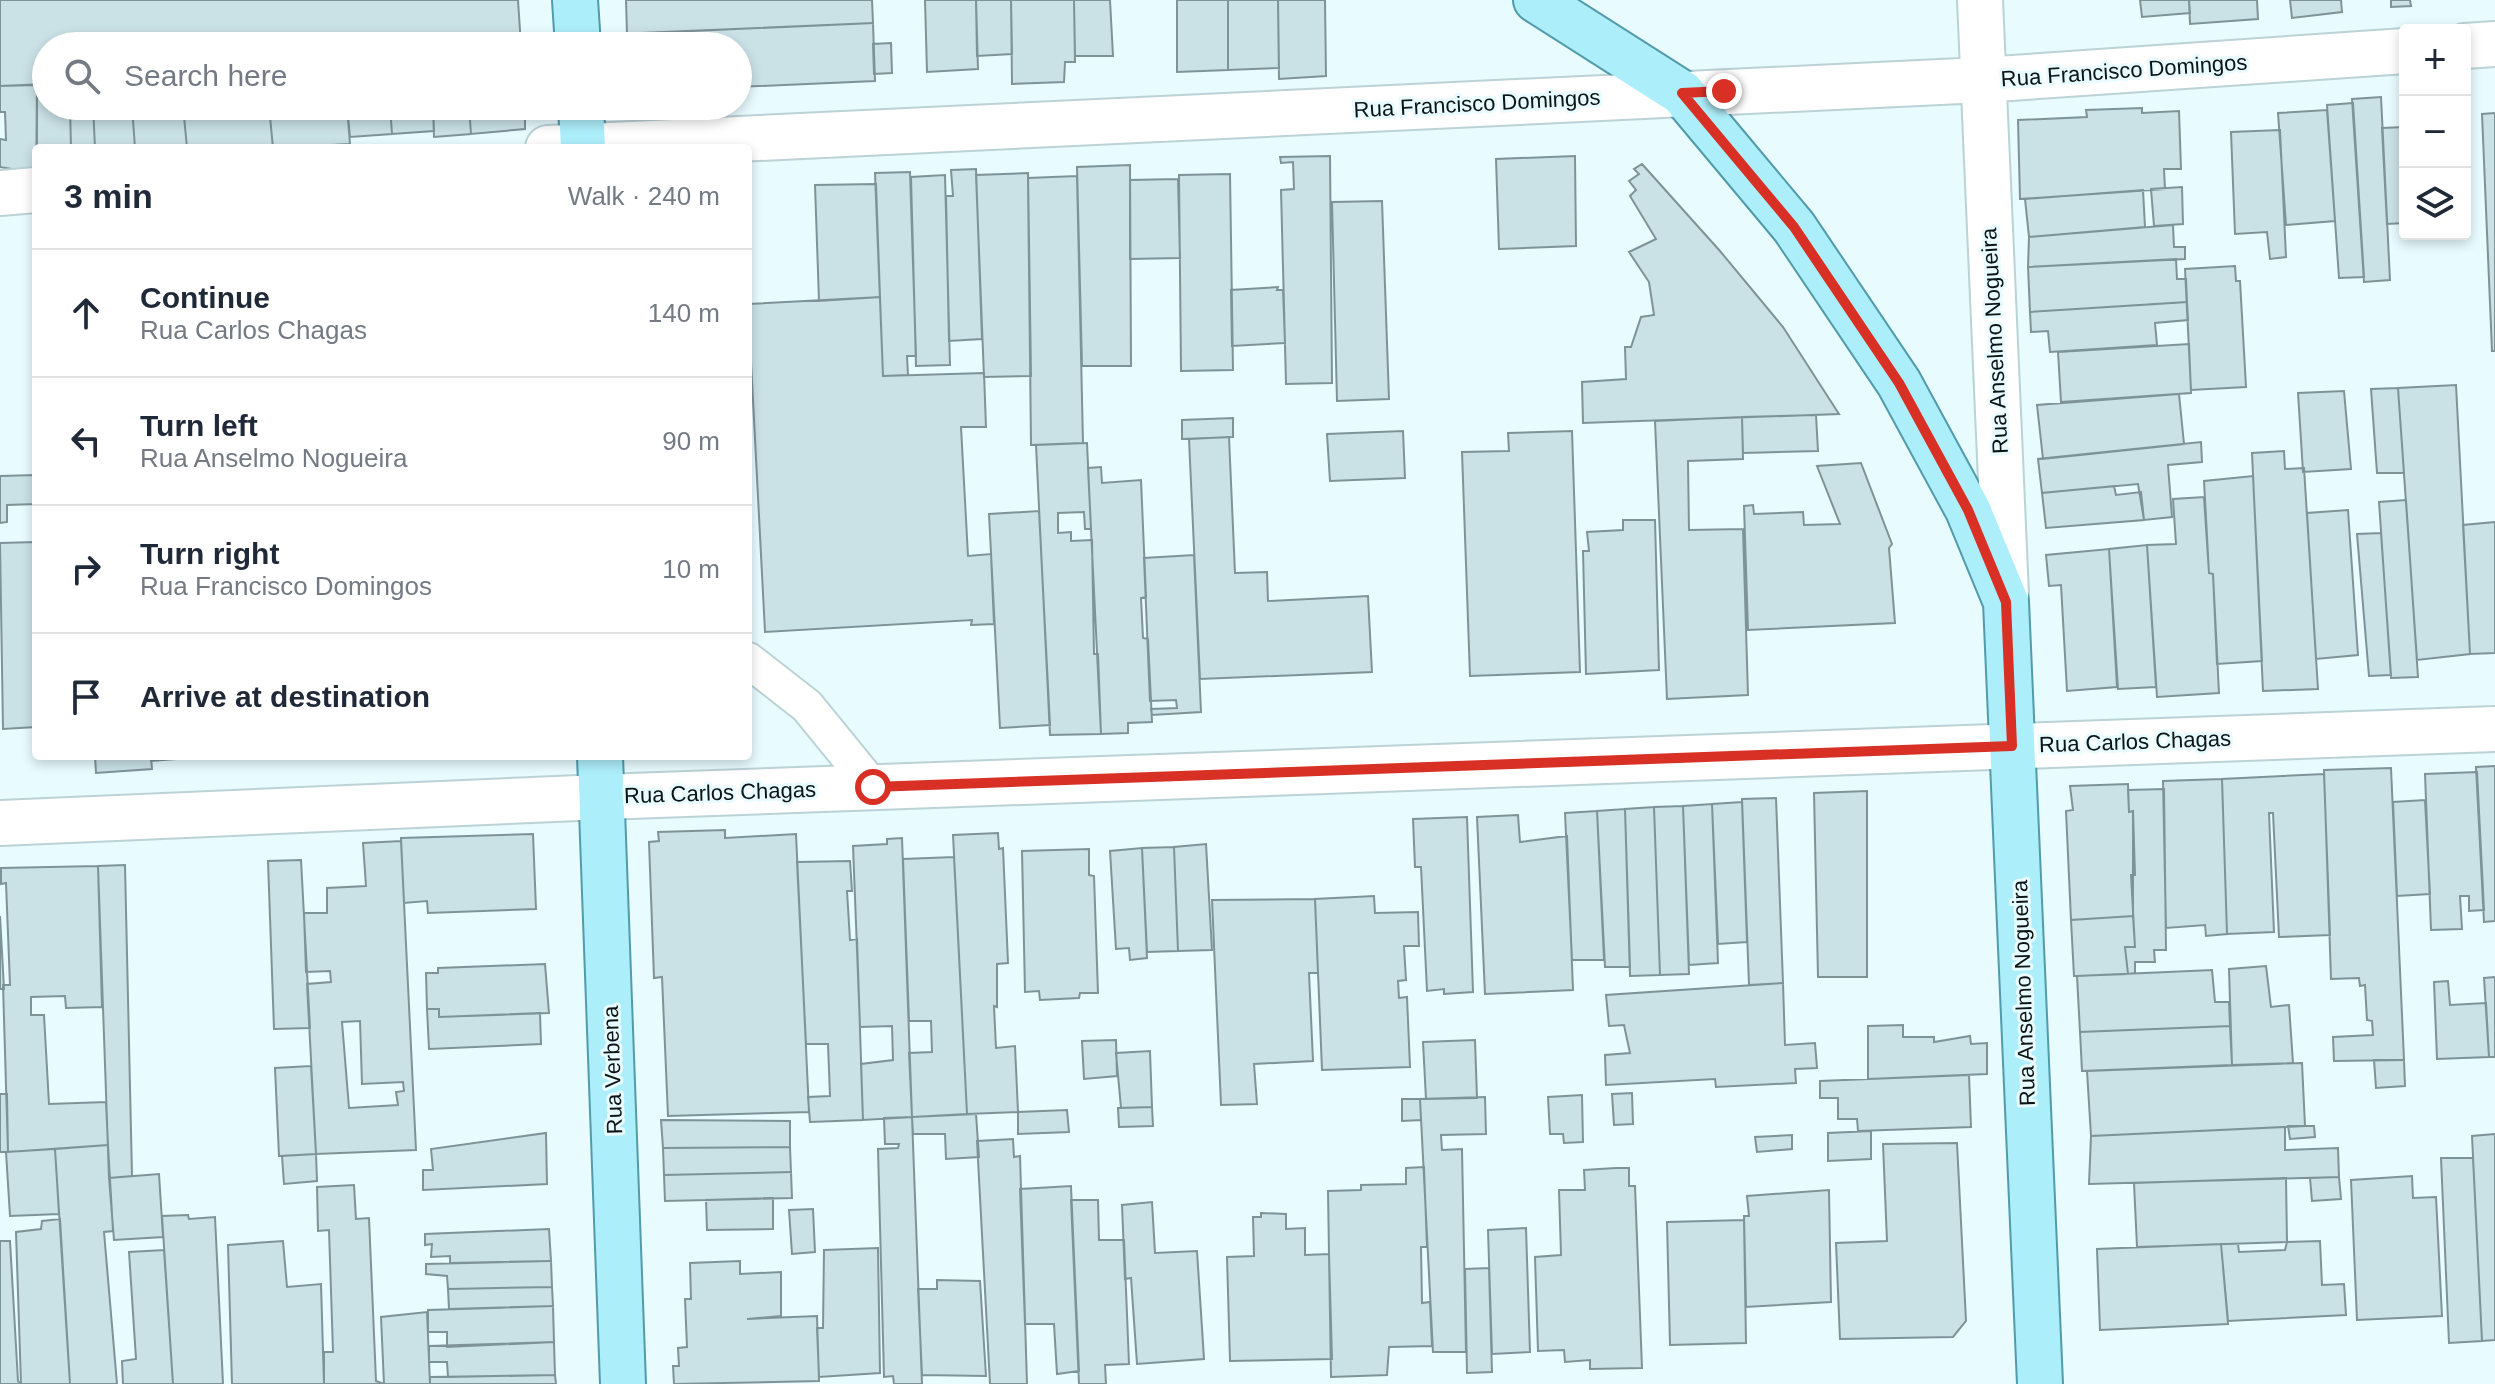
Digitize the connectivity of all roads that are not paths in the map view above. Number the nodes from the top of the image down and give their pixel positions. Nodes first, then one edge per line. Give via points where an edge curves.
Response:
1 (575, 0) edge
2 (1536, 0) edge
3 (1980, 0) edge
4 (577, 32) edge
5 (2495, 44) edge
6 (2471, 46) edge
7 (2399, 51) edge
8 (1982, 80) junction
9 (1682, 93) junction
10 (574, 137) edge
11 (738, 143) edge
12 (32, 190) edge
13 (0, 193) edge
14 (2006, 602) junction
15 (752, 663) edge
16 (2495, 729) edge
17 (2012, 746) junction
18 (601, 776) edge
19 (873, 787) junction
20 (0, 823) edge
21 (623, 1384) edge
22 (2040, 1384) edge

1 - 4 main road
2 - 9 main road, Rua Anselmo Nogueira
3 - 8 street, Rua Anselmo Nogueira
5 - 6 street
7 - 8 street, Rua Francisco Domingos
8 - 9 street, Rua Francisco Domingos
8 - 14 street, Rua Anselmo Nogueira
9 - 11 street, Rua Francisco Domingos
9 - 14 main road, Rua Anselmo Nogueira via 1794,227 1899,383 1968,510
10 - 11 street, Rua Francisco Domingos
12 - 13 street
14 - 17 main road, Rua Anselmo Nogueira
15 - 19 lane via 807,706
16 - 17 street, Rua Carlos Chagas
17 - 19 street, Rua Carlos Chagas
17 - 22 main road, Rua Anselmo Nogueira
18 - 19 street, Rua Carlos Chagas
18 - 20 street, Rua Carlos Chagas
18 - 21 main road, Rua Verbena

